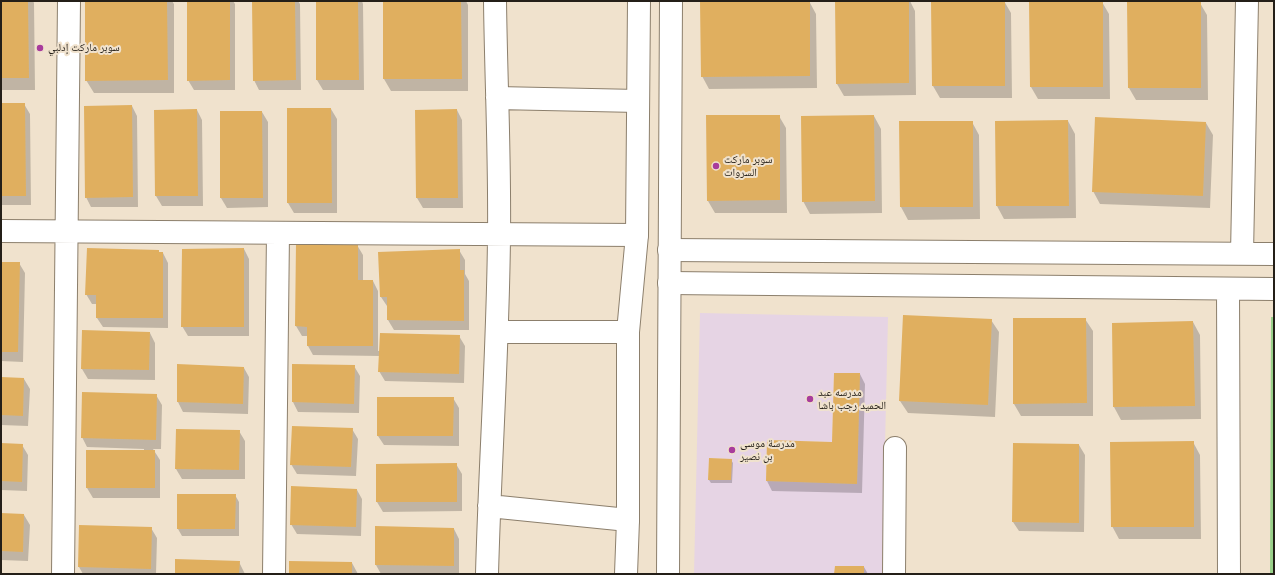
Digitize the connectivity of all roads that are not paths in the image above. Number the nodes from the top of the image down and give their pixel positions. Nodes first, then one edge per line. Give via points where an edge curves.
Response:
1 (68, 1) edge
2 (495, 1) edge
3 (639, 1) edge
4 (671, 1) edge
5 (1247, 1) edge
6 (497, 98) junction
7 (638, 101) junction
8 (1, 231) edge
9 (66, 232) junction
10 (278, 233) junction
11 (499, 235) junction
12 (637, 236) junction
13 (669, 250) junction
14 (1100, 253) junction
15 (1242, 254) junction
16 (1274, 254) edge
17 (669, 283) junction
18 (1100, 287) junction
19 (1228, 289) junction
20 (1274, 289) edge
21 (497, 332) junction
22 (628, 332) junction
23 (894, 448) dead end
24 (489, 506) junction
25 (628, 520) junction
26 (63, 574) edge
27 (274, 574) edge
28 (487, 574) edge
29 (626, 574) edge
30 (668, 574) edge
31 (894, 574) edge
32 (1229, 574) edge

1 - 9 street
2 - 6 street
3 - 7 street
4 - 13 street
5 - 15 street
6 - 7 street
6 - 11 street
7 - 12 street
8 - 9 street
9 - 10 street
9 - 26 street
10 - 11 street
10 - 27 street
11 - 12 street
11 - 21 street
12 - 22 street
13 - 14 street
13 - 17 street
14 - 15 street
14 - 18 street
15 - 16 street
17 - 18 street
17 - 30 street
18 - 19 street
19 - 20 street
19 - 32 street
21 - 22 street
21 - 24 street
22 - 25 street
23 - 31 street
24 - 25 street
24 - 28 street
25 - 29 street

